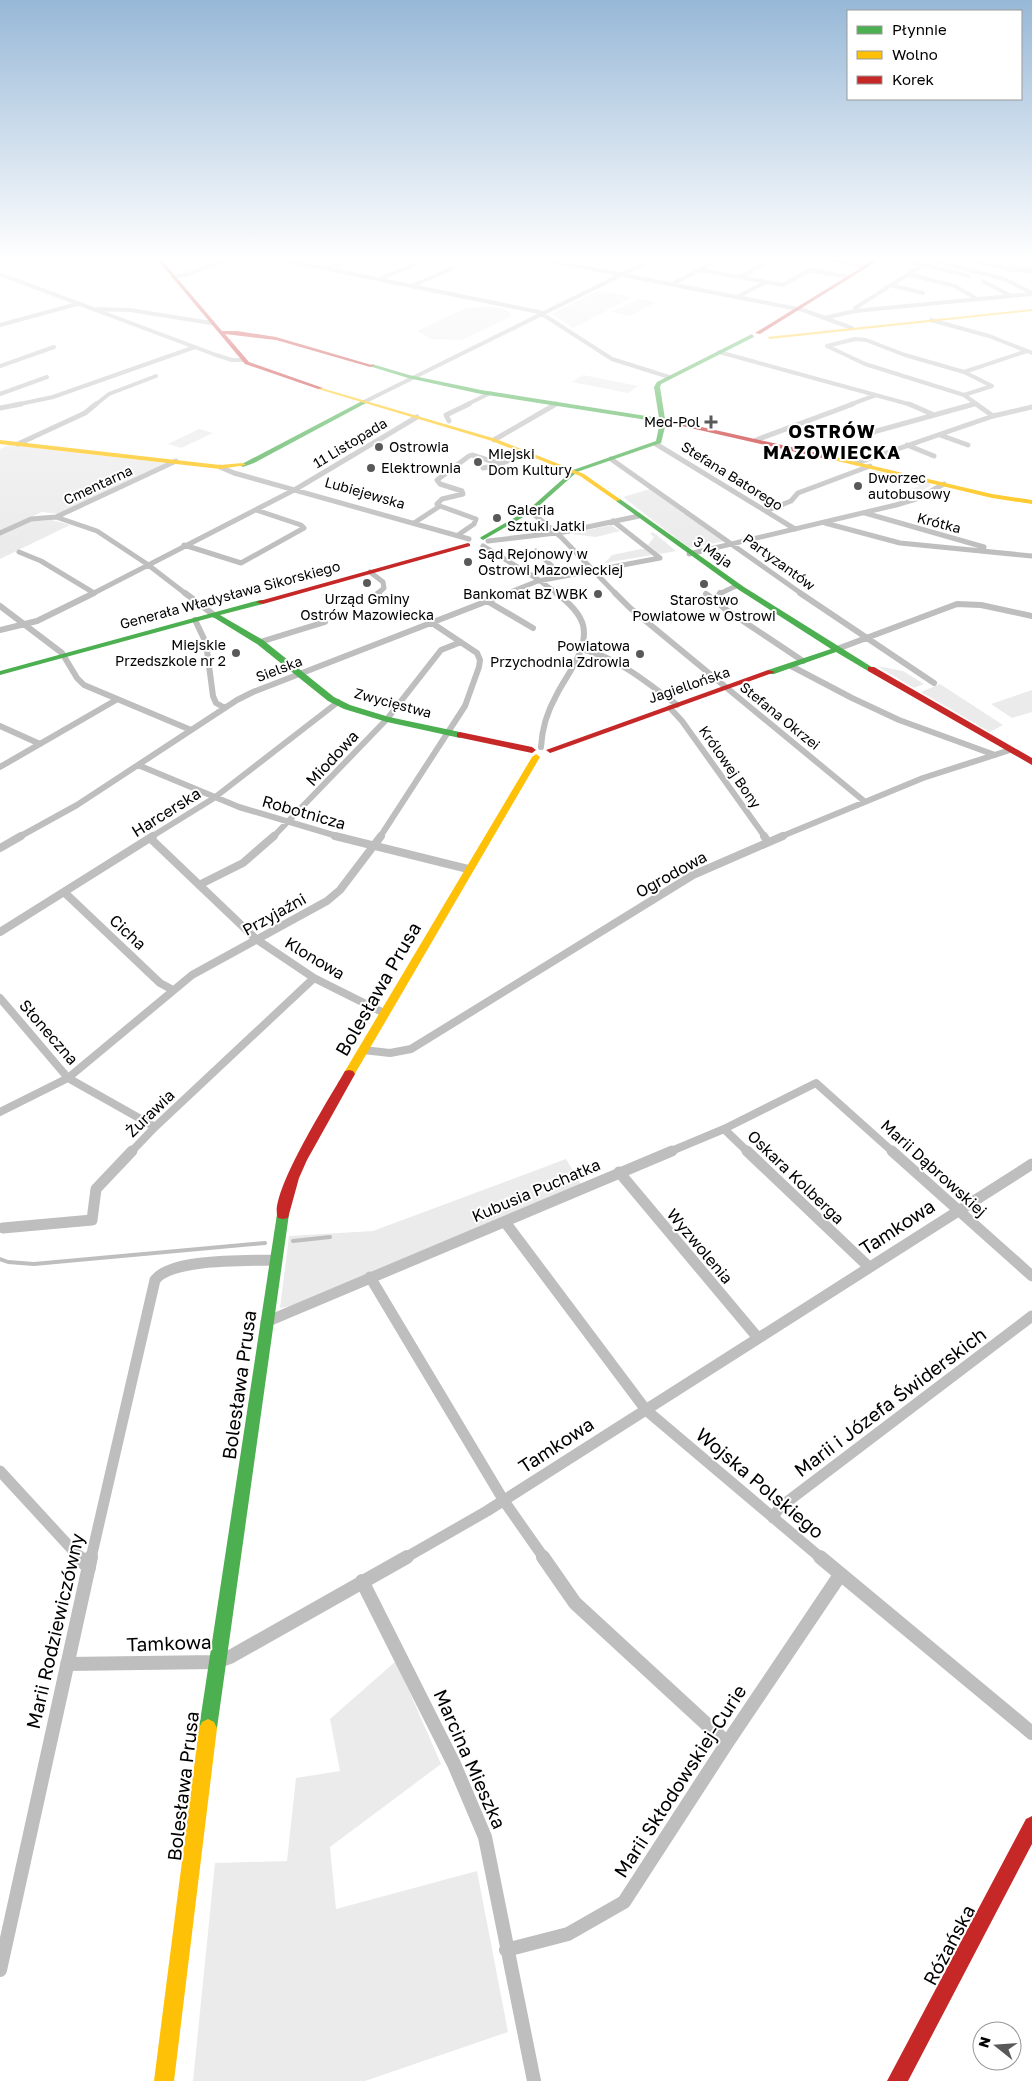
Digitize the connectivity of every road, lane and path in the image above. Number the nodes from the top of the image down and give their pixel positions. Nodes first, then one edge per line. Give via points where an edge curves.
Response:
1 (31, 355) edge
2 (171, 355) edge
3 (218, 355) edge
4 (238, 355) edge
5 (335, 355) edge
6 (459, 355) edge
7 (606, 355) edge
8 (714, 355) edge
9 (731, 355) edge
10 (846, 355) edge
11 (906, 355) edge
12 (1014, 355) edge
13 (242, 360) junction
14 (0, 366) edge
15 (126, 371) junction
16 (964, 372) junction
17 (137, 374) dead end
18 (144, 376) dead end
19 (47, 377) dead end
20 (669, 377) junction
21 (413, 378) junction
22 (490, 393) junction
23 (0, 394) edge
24 (876, 395) junction
25 (964, 395) junction
26 (364, 402) junction
27 (556, 404) junction
28 (974, 404) junction
29 (1032, 407) edge
30 (0, 408) edge
31 (932, 414) junction
32 (993, 416) junction
33 (416, 417) junction
34 (449, 421) dead end
35 (663, 421) junction
36 (873, 432) dead end
37 (940, 434) junction
38 (494, 440) junction
39 (756, 440) junction
40 (0, 442) edge
41 (18, 444) junction
42 (656, 444) junction
43 (907, 445) junction
44 (968, 445) dead end
45 (528, 452) junction
46 (934, 456) dead end
47 (609, 460) junction
48 (176, 461) junction
49 (857, 463) junction
50 (500, 464) junction
51 (870, 466) junction
52 (483, 468) dead end
53 (236, 470) junction
54 (572, 478) junction
55 (944, 484) junction
56 (296, 489) junction
57 (1032, 502) edge
58 (440, 506) junction
59 (256, 510) junction
60 (530, 511) junction
61 (766, 511) junction
62 (865, 513) junction
63 (639, 516) junction
64 (56, 517) junction
65 (613, 521) junction
66 (414, 523) junction
67 (824, 523) junction
68 (795, 529) junction
69 (0, 533) edge
70 (556, 533) junction
71 (465, 540) junction
72 (485, 542) junction
73 (732, 544) junction
74 (184, 545) junction
75 (536, 551) dead end
76 (19, 552) dead end
77 (1008, 553) junction
78 (689, 554) junction
79 (1032, 556) edge
80 (241, 563) junction
81 (147, 564) junction
82 (591, 567) junction
83 (231, 568) dead end
84 (370, 572) junction
85 (780, 579) joint
86 (538, 581) junction
87 (736, 586) junction
88 (94, 592) junction
89 (706, 594) dead end
90 (371, 599) dead end
91 (716, 601) junction
92 (486, 602) junction
93 (0, 606) edge
94 (214, 615) junction
95 (1032, 616) edge
96 (195, 620) junction
97 (325, 622) dead end
98 (432, 623) junction
99 (25, 624) junction
100 (533, 628) dead end
101 (0, 630) edge
102 (867, 639) junction
103 (260, 642) junction
104 (461, 642) junction
105 (581, 649) junction
106 (837, 650) junction
107 (63, 656) junction
108 (803, 661) junction
109 (791, 666) junction
110 (0, 673) edge
111 (299, 674) junction
112 (934, 683) dead end
113 (725, 688) junction
114 (116, 700) junction
115 (338, 702) junction
116 (674, 706) junction
117 (225, 708) junction
118 (388, 719) junction
119 (0, 726) edge
120 (191, 730) junction
121 (449, 732) junction
122 (40, 744) junction
123 (1010, 750) junction
124 (540, 751) junction
125 (995, 755) junction
126 (1032, 762) edge
127 (138, 765) junction
128 (0, 767) edge
129 (214, 798) junction
130 (864, 801) junction
131 (289, 823) junction
132 (0, 838) edge
133 (150, 838) junction
134 (768, 842) junction
135 (8, 844) junction
136 (375, 846) junction
137 (0, 848) edge
138 (468, 869) junction
139 (198, 885) junction
140 (64, 892) junction
141 (0, 932) edge
142 (256, 939) junction
143 (314, 978) junction
144 (174, 990) junction
145 (0, 998) edge
146 (384, 1012) junction
147 (363, 1050) junction
148 (68, 1078) junction
149 (816, 1083) joint
150 (0, 1112) edge
151 (155, 1127) junction
152 (724, 1129) junction
153 (1032, 1164) edge
154 (620, 1172) junction
155 (958, 1210) junction
156 (505, 1222) junction
157 (3, 1228) dead end
158 (275, 1260) junction
159 (869, 1268) junction
160 (1032, 1276) edge
161 (370, 1277) junction
162 (1032, 1316) edge
163 (266, 1322) junction
164 (758, 1338) junction
165 (646, 1410) junction
166 (0, 1471) edge
167 (504, 1501) junction
168 (773, 1518) junction
169 (89, 1568) junction
170 (840, 1574) junction
171 (362, 1581) junction
172 (216, 1662) junction
173 (67, 1664) junction
174 (1032, 1732) edge
175 (726, 1742) junction
176 (1032, 1825) edge
177 (506, 1950) junction
178 (0, 1970) edge
179 (164, 2081) edge
180 (534, 2081) edge
181 (897, 2081) edge

1 - 14 street
2 - 15 street
3 - 13 street
4 - 13 street
5 - 21 street
6 - 21 street
7 - 20 street
8 - 20 street
9 - 24 street
10 - 25 street
11 - 16 street
12 - 16 street
13 - 26 street, 3 Maja via 266,371
15 - 17 street
15 - 30 street via 53,397
16 - 25 street via 992,386
18 - 41 street via 153,377 103,397 91,410
19 - 23 street
20 - 35 street via 656,387
21 - 22 street
21 - 26 street
22 - 27 street
22 - 34 street via 446,415
24 - 31 street
24 - 39 street
25 - 28 street
26 - 33 street, 3 Maja
26 - 53 street
27 - 35 street
27 - 38 street
28 - 31 street
28 - 32 street
29 - 32 street
31 - 36 street
32 - 37 street
33 - 38 street, 3 Maja
33 - 56 street, 11 Listopada
35 - 39 street
35 - 42 street via 662,436
37 - 43 street
37 - 44 street
38 - 45 street, 3 Maja
39 - 49 street
40 - 41 street, Lubiejewska
41 - 48 street, Lubiejewska
42 - 47 street
42 - 61 street, Stefana Batorego
43 - 46 street
43 - 49 street
45 - 50 street
45 - 54 street, 3 Maja
47 - 54 street
47 - 73 street, Partyzantów
48 - 53 street, Lubiejewska
48 - 64 street, Cmentarna
49 - 51 street
50 - 52 street
50 - 58 street via 472,455 464,458 437,480 463,494 440,500 437,504
51 - 55 street
51 - 61 street via 798,493 791,501
53 - 56 street, Lubiejewska
54 - 60 street
54 - 63 street, 3 Maja via 594,482
55 - 57 street
55 - 62 street via 916,500
56 - 59 street, 11 Listopada
56 - 66 street, Lubiejewska
58 - 66 street
58 - 71 street via 476,519
59 - 74 street, 11 Listopada
59 - 80 street via 304,528
60 - 70 street
60 - 72 street
61 - 68 street, Stefana Batorego
62 - 67 street
62 - 77 street, Krótka
63 - 65 street
63 - 78 street, 3 Maja
64 - 69 street, Cmentarna via 31,519
64 - 81 street via 97,531
65 - 70 street
65 - 82 street, Sielska via 660,558
66 - 71 street, Lubiejewska
67 - 68 street
67 - 77 street via 900,543
68 - 73 street
70 - 72 street
70 - 82 street, Stefana Okrzei
71 - 72 street, Generała Władysława Sikorskiego
71 - 84 street, Generała Władysława Sikorskiego
72 - 86 street, Bolesława Prusa
73 - 78 street
73 - 85 street, Partyzantów
74 - 80 street
74 - 81 street, 11 Listopada
75 - 82 street via 555,569
76 - 88 street
77 - 79 street
78 - 87 street, 3 Maja
80 - 83 street
81 - 88 street, 11 Listopada
81 - 94 street
82 - 86 street, Sielska
82 - 113 street, Stefana Okrzei via 630,608
84 - 90 street via 383,582 384,588
84 - 94 street, Generała Władysława Sikorskiego
85 - 102 street, Partyzantów
86 - 92 street, Sielska
86 - 105 street, Bolesława Prusa via 576,611 583,626
87 - 91 street via 720,592
87 - 106 street, 3 Maja
88 - 99 street, 11 Listopada via 54,614
89 - 91 street
91 - 108 street
92 - 98 street, Sielska
92 - 100 street
93 - 99 street
94 - 96 street, Generała Władysława Sikorskiego
94 - 103 street, Zwycięstwa
95 - 102 street via 981,605 956,604
96 - 107 street, Generała Władysława Sikorskiego
96 - 117 street via 206,643 213,696 216,703
97 - 103 street
98 - 104 street
98 - 111 street, Sielska
99 - 101 street, 11 Listopada
99 - 107 street
102 - 106 street
102 - 112 street, Partyzantów
103 - 111 street, Zwycięstwa
104 - 118 street, Miodowa via 441,650
104 - 121 street via 477,653 480,660 465,706
105 - 116 street, Królowej Bony via 608,658
105 - 124 street, Bolesława Prusa via 543,723
106 - 108 street, Jagiellońska
106 - 123 street, 3 Maja
107 - 110 street, Generała Władysława Sikorskiego
107 - 114 street via 84,685
108 - 109 street, Jagiellońska
109 - 113 street, Jagiellońska
109 - 125 street via 880,713
111 - 115 street, Zwycięstwa
111 - 117 street, Sielska via 252,692
113 - 116 street, Jagiellońska
113 - 130 street, Stefana Okrzei
114 - 120 street
114 - 122 street
115 - 118 street, Zwycięstwa
115 - 129 street, Harcerska
116 - 124 street, Jagiellońska
116 - 134 street, Królowej Bony
117 - 120 street, Sielska
118 - 121 street, Zwycięstwa
118 - 131 street, Miodowa
119 - 122 street
120 - 127 street, Sielska
121 - 124 street, Zwycięstwa
121 - 136 street, Przyjaźni
122 - 128 street
123 - 125 street, Ogrodowa
123 - 126 street, 3 Maja
124 - 138 street, Bolesława Prusa
125 - 130 street, Ogrodowa
127 - 129 street, Robotnicza
127 - 135 street, Sielska via 77,805
129 - 131 street, Robotnicza
129 - 133 street, Harcerska
130 - 134 street, Ogrodowa
131 - 136 street, Robotnicza
131 - 139 street, Miodowa via 242,863
132 - 135 street
133 - 139 street, Klonowa
133 - 140 street, Harcerska
134 - 147 street, Ogrodowa via 672,887 410,1048 390,1053
135 - 137 street, Sielska
136 - 138 street, Robotnicza
136 - 142 street, Przyjaźni via 340,890 327,901
138 - 146 street, Bolesława Prusa
139 - 142 street, Klonowa
140 - 141 street, Harcerska
140 - 144 street, Cicha via 160,983
142 - 143 street, Klonowa
142 - 144 street, Przyjaźni via 192,975
143 - 146 street, Klonowa
143 - 151 street, Żurawia
144 - 148 street, Przyjaźni
145 - 148 street, Słoneczna
146 - 147 street, Bolesława Prusa
147 - 158 street, Bolesława Prusa via 295,1172 285,1201
148 - 150 street, Przyjaźni
148 - 151 street, Słoneczna
149 - 152 street, Kubusia Puchatka
149 - 155 street, Marii Dąbrowskiej
151 - 157 street, Żurawia via 96,1188 92,1220
152 - 154 street, Kubusia Puchatka
152 - 159 street, Oskara Kolberga
153 - 155 street, Tamkowa
154 - 156 street, Kubusia Puchatka
154 - 164 street, Wyzwolenia
155 - 159 street, Tamkowa
155 - 160 street, Marii Dąbrowskiej
156 - 161 street, Kubusia Puchatka
156 - 165 street, Wojska Polskiego
158 - 163 street, Bolesława Prusa
158 - 169 street, Marii Rodziewiczówny via 230,1261 173,1268 157,1276
159 - 164 street, Tamkowa
161 - 163 street, Kubusia Puchatka
161 - 167 street
162 - 168 street, Marii i Józefa Świderskich via 779,1508
163 - 172 street, Bolesława Prusa
164 - 165 street, Tamkowa
165 - 167 street, Tamkowa
165 - 168 street, Wojska Polskiego
166 - 169 street
167 - 171 street, Tamkowa
167 - 175 street via 576,1603
168 - 170 street, Wojska Polskiego
169 - 173 street, Marii Rodziewiczówny
170 - 174 street, Wojska Polskiego
170 - 175 street, Marii Skłodowskiej-Curie
171 - 172 street, Tamkowa
171 - 177 street, Marcina Mieszka via 454,1764 485,1836
172 - 173 street, Tamkowa
172 - 179 street, Bolesława Prusa
173 - 178 street, Marii Rodziewiczówny
175 - 177 street, Marii Skłodowskiej-Curie via 624,1902 568,1934
176 - 181 street, Różańska
177 - 180 street, Marcina Mieszka

